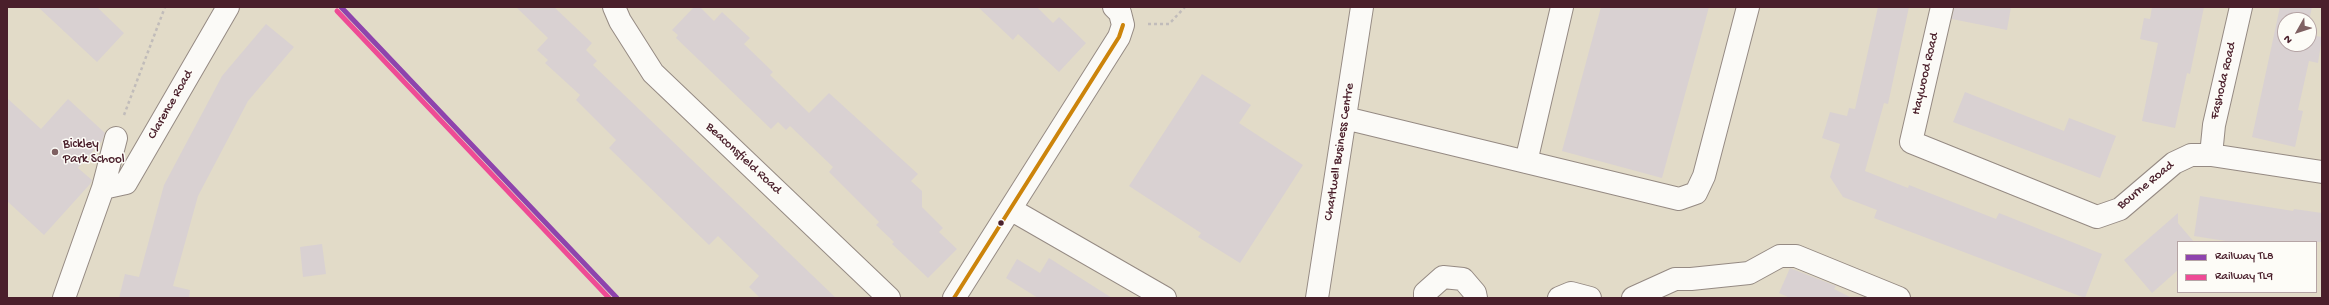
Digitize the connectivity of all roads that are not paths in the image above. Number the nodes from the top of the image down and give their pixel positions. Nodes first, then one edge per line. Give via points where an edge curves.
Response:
1 (228, 7) edge
2 (614, 7) edge
3 (1362, 7) edge
4 (1562, 7) edge
5 (1748, 7) edge
6 (1942, 7) edge
7 (2241, 7) edge
8 (1119, 16) edge
9 (1345, 118) junction
10 (116, 138) road end
11 (1911, 142) joint
12 (2211, 155) junction
13 (1526, 162) junction
14 (2322, 172) edge
15 (103, 188) junction
16 (1012, 210) junction
17 (64, 298) edge
18 (889, 298) edge
19 (954, 298) edge
20 (1165, 298) edge
21 (1317, 298) edge
22 (1425, 298) edge
23 (1476, 298) edge
24 (1559, 298) edge
25 (1590, 298) edge
26 (1634, 298) edge
27 (1898, 298) edge

1 - 15 street, Clarence Road via 126,183
2 - 18 street, Beaconsfield Road via 653,73
3 - 9 street, Chartwell Business Centre
4 - 13 street
5 - 13 street via 1704,176 1696,193 1679,199
6 - 11 street, Haywood Road
7 - 12 street, Fashoda Road via 2214,125
8 - 16 street via 1119,37
9 - 13 street
9 - 21 street, Chartwell Business Centre
10 - 15 street
11 - 12 street, Bourne Road via 2097,218 2120,209 2174,162 2191,155
12 - 14 street, Bourne Road
15 - 17 street
16 - 19 street
16 - 20 street
22 - 23 street via 1425,292 1443,277 1463,279 1475,292
24 - 25 street via 1571,293
26 - 27 street via 1675,279 1749,273 1780,256 1796,256

